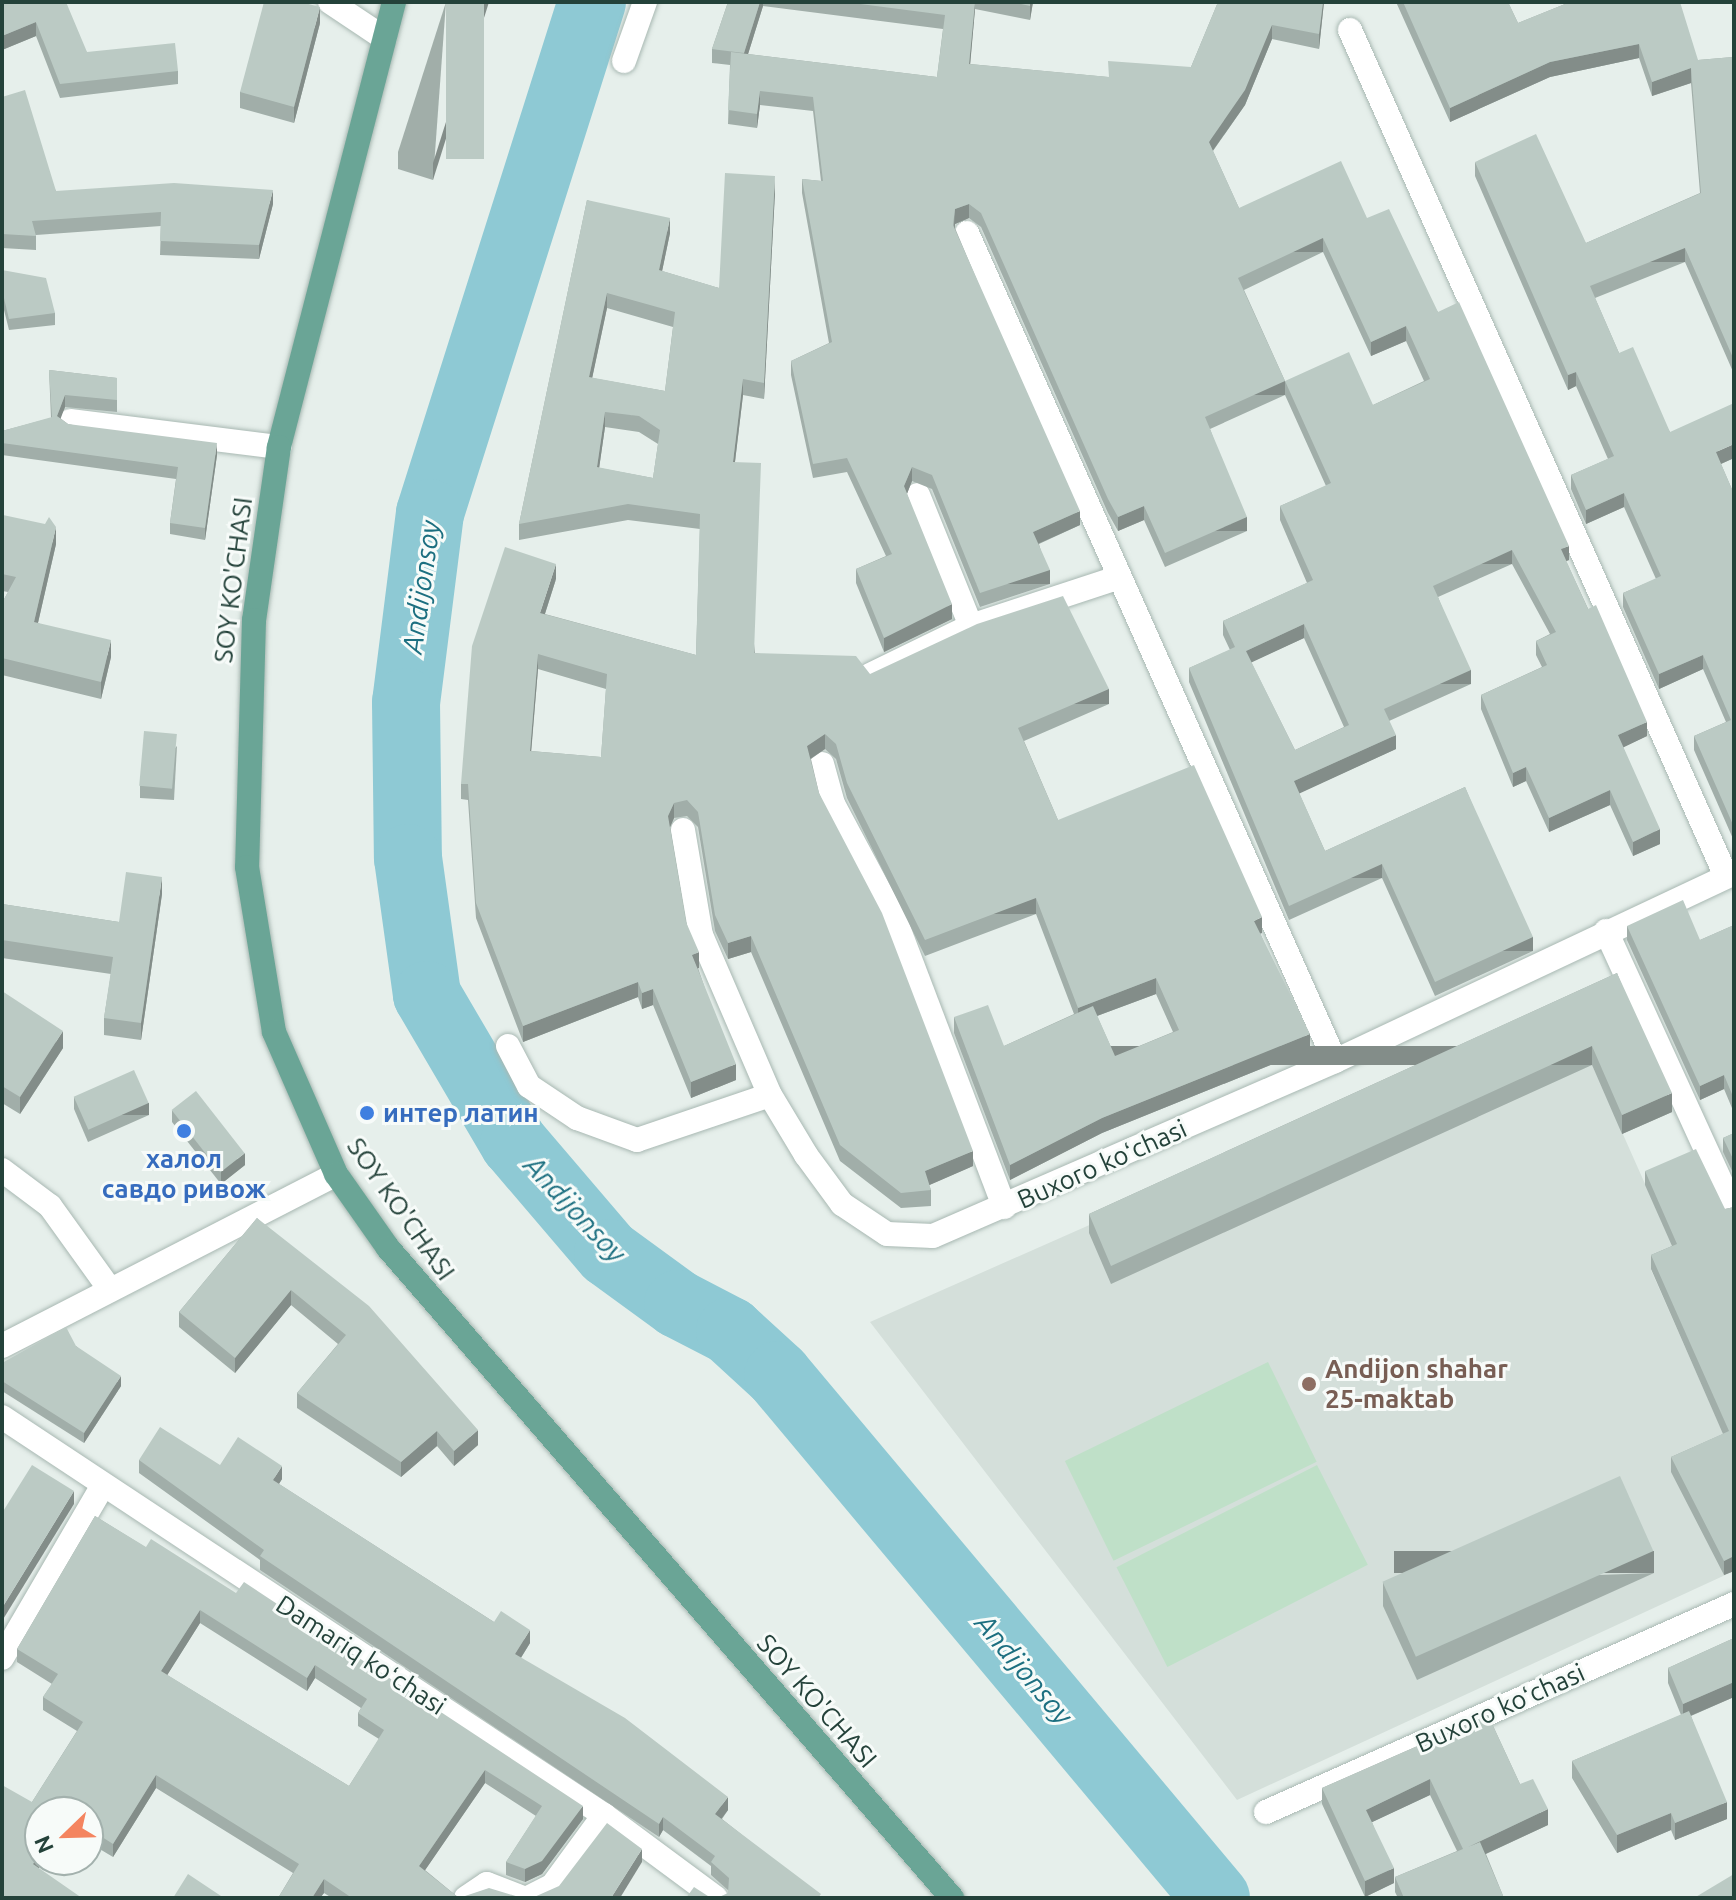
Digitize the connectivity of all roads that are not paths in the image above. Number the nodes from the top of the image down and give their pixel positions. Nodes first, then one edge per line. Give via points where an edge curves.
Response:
1 (330, 2) edge
2 (394, 2) edge
3 (645, 2) edge
4 (1350, 30) dead end
5 (384, 38) junction
6 (624, 61) dead end
7 (967, 233) dead end
8 (70, 421) edge
9 (279, 447) junction
10 (918, 495) edge
11 (1117, 578) junction
12 (971, 626) junction
13 (870, 675) edge
14 (822, 764) edge
15 (683, 830) dead end
16 (1730, 874) edge
17 (1606, 931) junction
18 (508, 1046) dead end
19 (1335, 1061) junction
20 (770, 1095) junction
21 (2, 1170) edge
22 (336, 1174) junction
23 (1004, 1207) junction
24 (1734, 1211) edge
25 (109, 1288) junction
26 (2, 1346) edge
27 (2, 1417) edge
28 (103, 1485) junction
29 (1734, 1604) edge
30 (2, 1658) edge
31 (1266, 1812) dead end
32 (604, 1815) junction
33 (466, 1898) edge
34 (526, 1898) edge
35 (716, 1898) edge
36 (952, 1898) edge

1 - 5 street
2 - 5 main road, SOY KO'CHASI
3 - 6 street
4 - 16 street
5 - 9 main road, SOY KO'CHASI
7 - 11 street
8 - 9 street
9 - 22 main road, SOY KO'CHASI via 248,692 247,867 274,1032
10 - 12 street
11 - 12 street
11 - 19 street
12 - 13 street
14 - 23 street via 833,804 902,936
15 - 20 street, Buxoro koʻchasi via 701,935
16 - 17 street, Buxoro koʻchasi
17 - 19 street, Buxoro koʻchasi
17 - 24 street
18 - 20 street via 529,1086 577,1118 637,1140
19 - 23 street, Buxoro koʻchasi
20 - 23 street, Buxoro koʻchasi via 842,1204 887,1234 933,1236
21 - 25 street via 50,1206
22 - 25 street
22 - 36 main road, SOY KO'CHASI via 445,1319
25 - 26 street
27 - 28 street, Damariq koʻchasi
28 - 30 street
28 - 32 street, Damariq koʻchasi
29 - 31 street, Buxoro koʻchasi
32 - 34 street via 552,1886
32 - 35 street, Damariq koʻchasi
33 - 34 street via 487,1884

